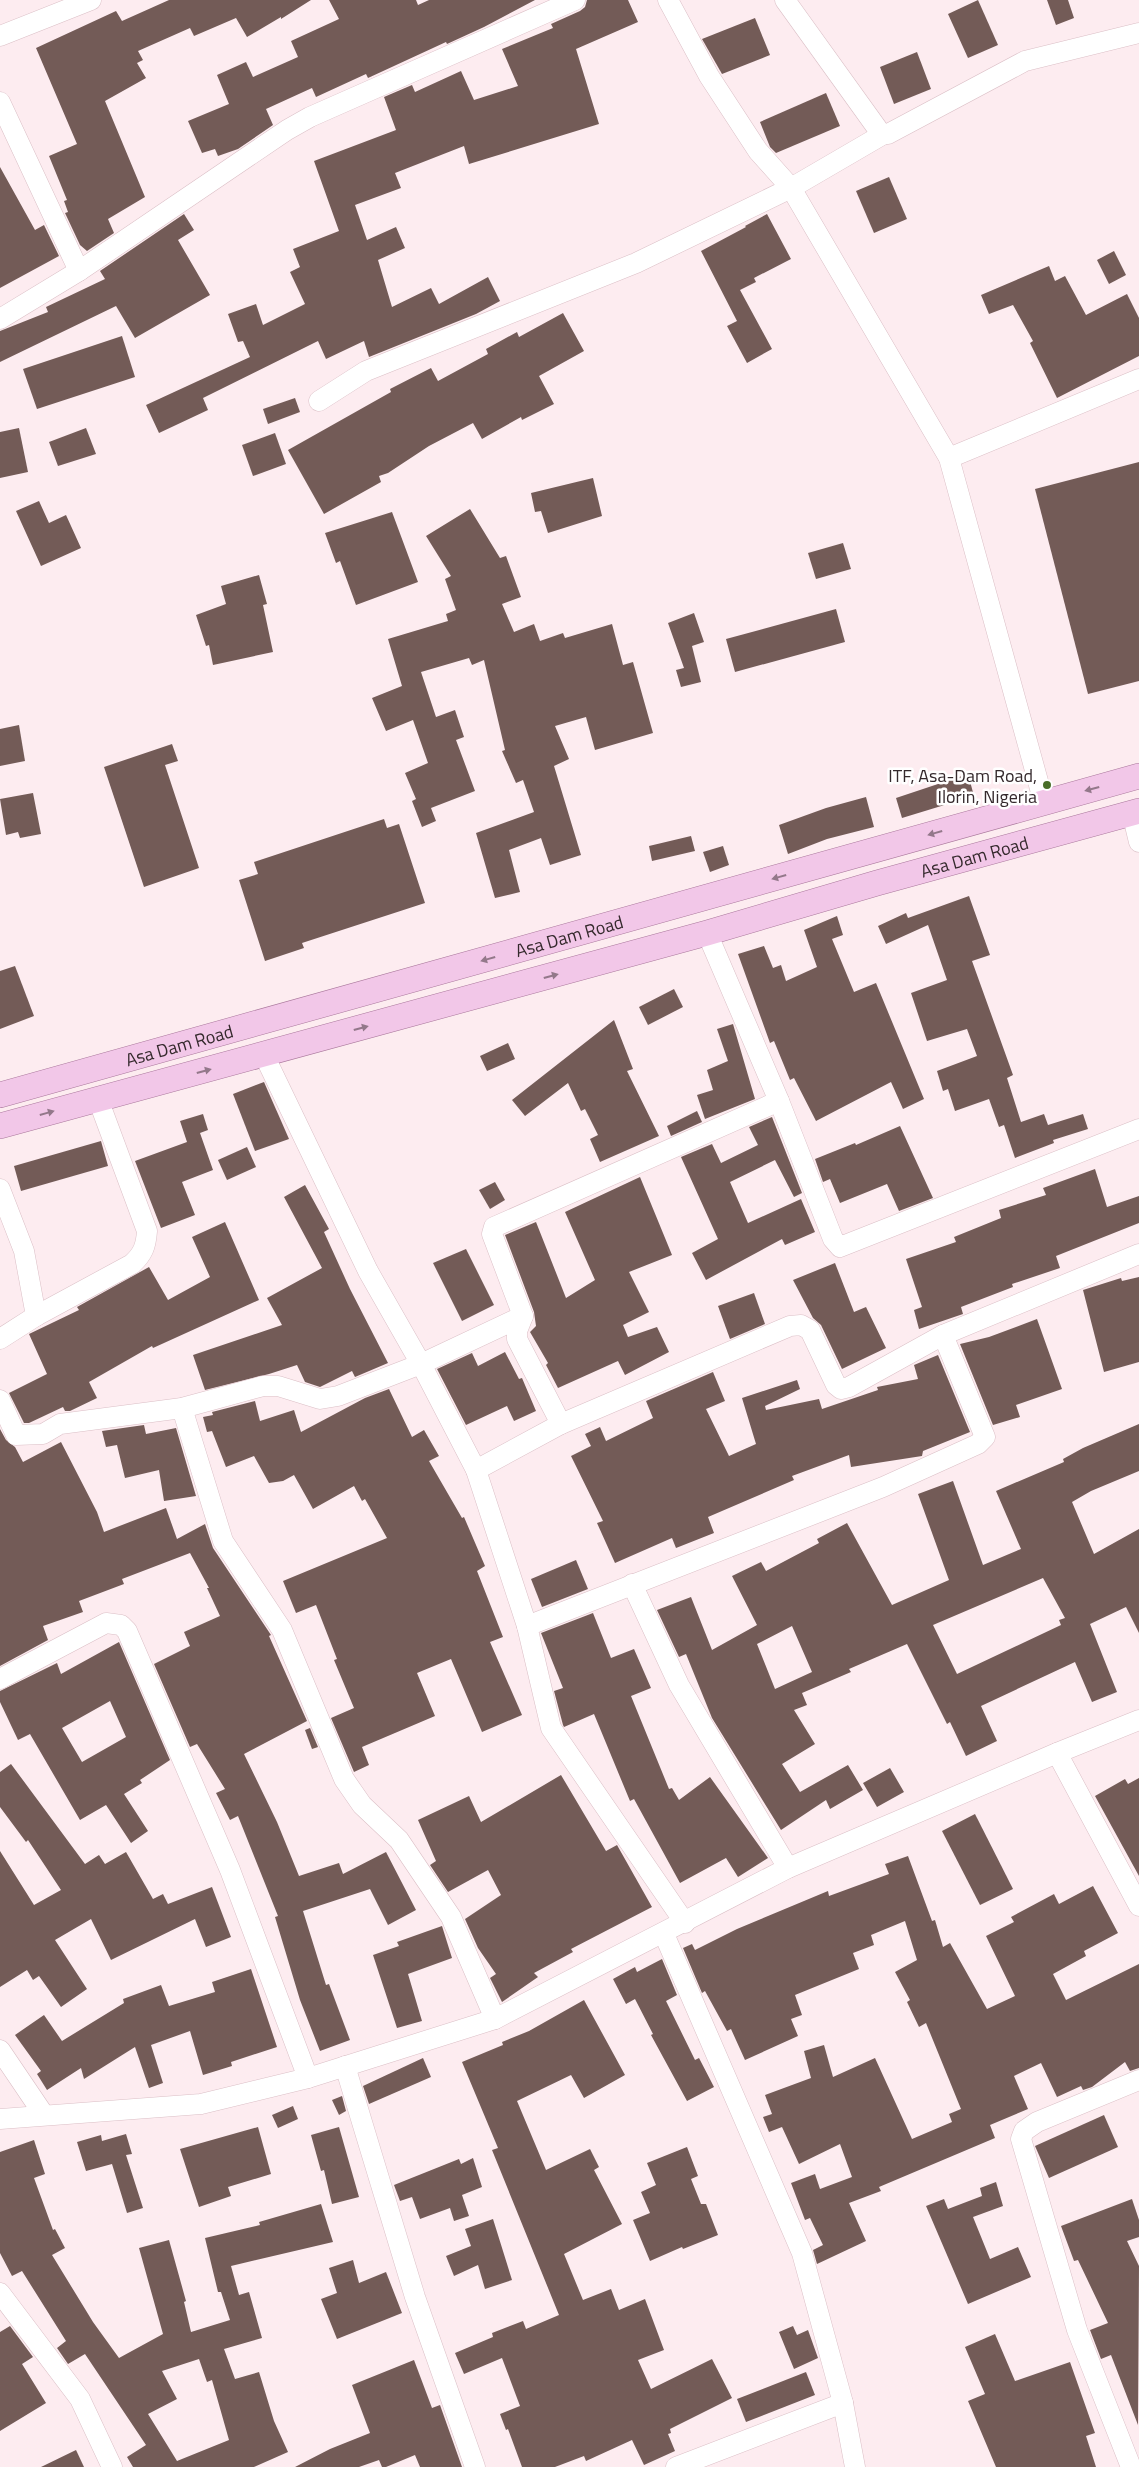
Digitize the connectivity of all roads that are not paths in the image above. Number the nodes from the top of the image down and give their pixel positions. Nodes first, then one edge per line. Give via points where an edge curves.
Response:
1 (91, 0) edge
2 (575, 0) edge
3 (668, 0) edge
4 (785, 0) edge
5 (1139, 33) edge
6 (0, 36) edge
7 (0, 102) edge
8 (882, 134) junction
9 (7, 135) edge
10 (791, 188) junction
11 (79, 270) junction
12 (0, 319) edge
13 (1139, 379) edge
14 (319, 401) dead end
15 (949, 458) junction
16 (1139, 776) edge
17 (1044, 803) junction
18 (1136, 812) edge
19 (1139, 842) edge
20 (873, 850) junction
21 (877, 882) junction
22 (707, 933) junction
23 (264, 1055) junction
24 (0, 1095) edge
25 (98, 1099) junction
26 (779, 1101) junction
27 (0, 1126) edge
28 (1139, 1129) edge
29 (0, 1189) edge
30 (1139, 1254) edge
31 (36, 1316) junction
32 (522, 1316) junction
33 (944, 1335) junction
34 (0, 1339) edge
35 (421, 1364) junction
36 (0, 1400) edge
37 (182, 1408) junction
38 (561, 1424) junction
39 (476, 1470) junction
40 (632, 1584) junction
41 (527, 1626) junction
42 (0, 1678) edge
43 (1139, 1720) edge
44 (1057, 1752) junction
45 (788, 1868) junction
46 (1139, 1906) edge
47 (685, 1923) junction
48 (664, 1934) junction
49 (495, 2019) junction
50 (0, 2050) edge
51 (345, 2066) junction
52 (308, 2078) junction
53 (1139, 2080) edge
54 (44, 2115) junction
55 (0, 2119) edge
56 (0, 2293) edge
57 (844, 2403) junction
58 (112, 2467) edge
59 (475, 2467) edge
60 (676, 2467) edge
61 (855, 2467) edge
62 (1131, 2467) edge

1 - 6 street
2 - 11 street via 310,117
3 - 10 street via 709,76 758,151
4 - 8 street
5 - 8 street via 1025,61 888,134
7 - 9 street
8 - 10 street
9 - 11 street
10 - 14 street via 636,263 366,371
10 - 15 street
11 - 12 street
13 - 15 street
15 - 17 street
16 -> 17 main road, Asa Dam Road
17 -> 20 main road, Asa Dam Road
18 - 19 street
18 - 21 main road, Asa Dam Road
20 - 21 main road
20 -> 24 main road, Asa Dam Road
21 - 22 main road, Asa Dam Road
23 -> 22 main road, Asa Dam Road
22 - 26 street
25 -> 23 main road, Asa Dam Road
23 - 35 street via 368,1271
27 -> 25 main road, Asa Dam Road
25 - 31 street via 147,1231 146,1245 132,1264
26 - 28 street via 833,1238 840,1248
26 - 32 street via 494,1226 492,1234
29 - 31 street via 24,1251
30 - 33 street
31 - 34 street
32 - 35 street
32 - 38 street via 517,1338
33 - 38 street via 841,1389 836,1385 810,1330 801,1324 790,1326
33 - 40 street via 985,1437 978,1444 883,1487
35 - 37 street via 320,1400 278,1386 263,1386
35 - 39 street
36 - 37 street via 16,1435 43,1434 60,1424
37 - 49 street via 223,1541 282,1630 344,1779 362,1805 399,1840 452,1918
38 - 39 street
39 - 41 street
40 - 41 street
40 - 45 street via 679,1685
41 - 47 street via 551,1728
42 - 52 street via 106,1623 121,1625 127,1631 230,1870
43 - 44 street
44 - 45 street
44 - 46 street
45 - 47 street
47 - 48 street
48 - 49 street
48 - 57 street via 802,2253
49 - 51 street
50 - 54 street
51 - 52 street
51 - 59 street via 415,2297
52 - 54 street via 201,2104
53 - 62 street via 1037,2122 1024,2131 1021,2139 1078,2330
54 - 55 street
56 - 58 street via 80,2399
57 - 60 street
57 - 61 street

